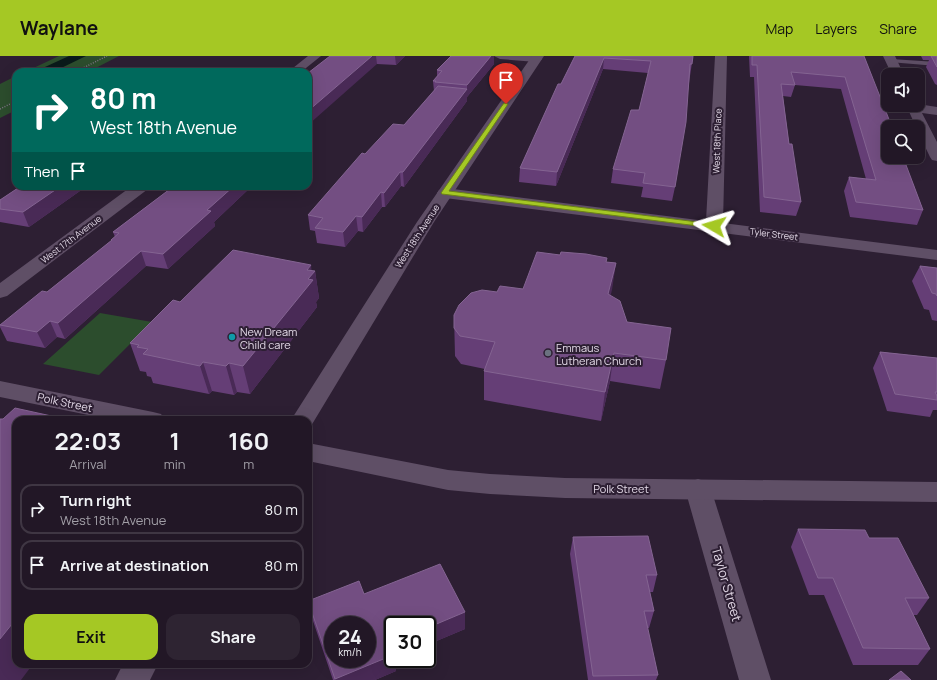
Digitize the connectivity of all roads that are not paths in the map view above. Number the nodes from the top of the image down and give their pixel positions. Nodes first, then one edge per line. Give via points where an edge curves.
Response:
1 (315, 56) edge
2 (500, 56) edge
3 (721, 56) edge
4 (537, 58) edge
5 (890, 58) edge
6 (937, 64) edge
7 (299, 68) edge
8 (895, 68) edge
9 (925, 109) edge
10 (937, 111) edge
11 (915, 112) edge
12 (937, 157) edge
13 (137, 190) edge
14 (445, 193) junction
15 (714, 226) junction
16 (937, 255) edge
17 (0, 292) edge
18 (0, 389) edge
19 (129, 416) edge
20 (306, 416) edge
21 (312, 453) edge
22 (698, 489) junction
23 (937, 492) edge
24 (139, 668) edge
25 (131, 680) edge
26 (755, 680) edge

1 - 7 street
2 - 4 street
3 - 15 street, West 18th Place
4 - 14 street, West 18th Avenue
5 - 6 lane
5 - 8 street
9 - 10 street
11 - 12 street
13 - 17 street, West 17th Avenue
14 - 15 street, Tyler Street
14 - 20 street, West 18th Avenue
15 - 16 street, Tyler Street
18 - 19 street, Polk Street
21 - 22 street, Polk Street via 448,480 490,484 565,488
22 - 23 street, Polk Street
22 - 26 street, Taylor Street
24 - 25 street

